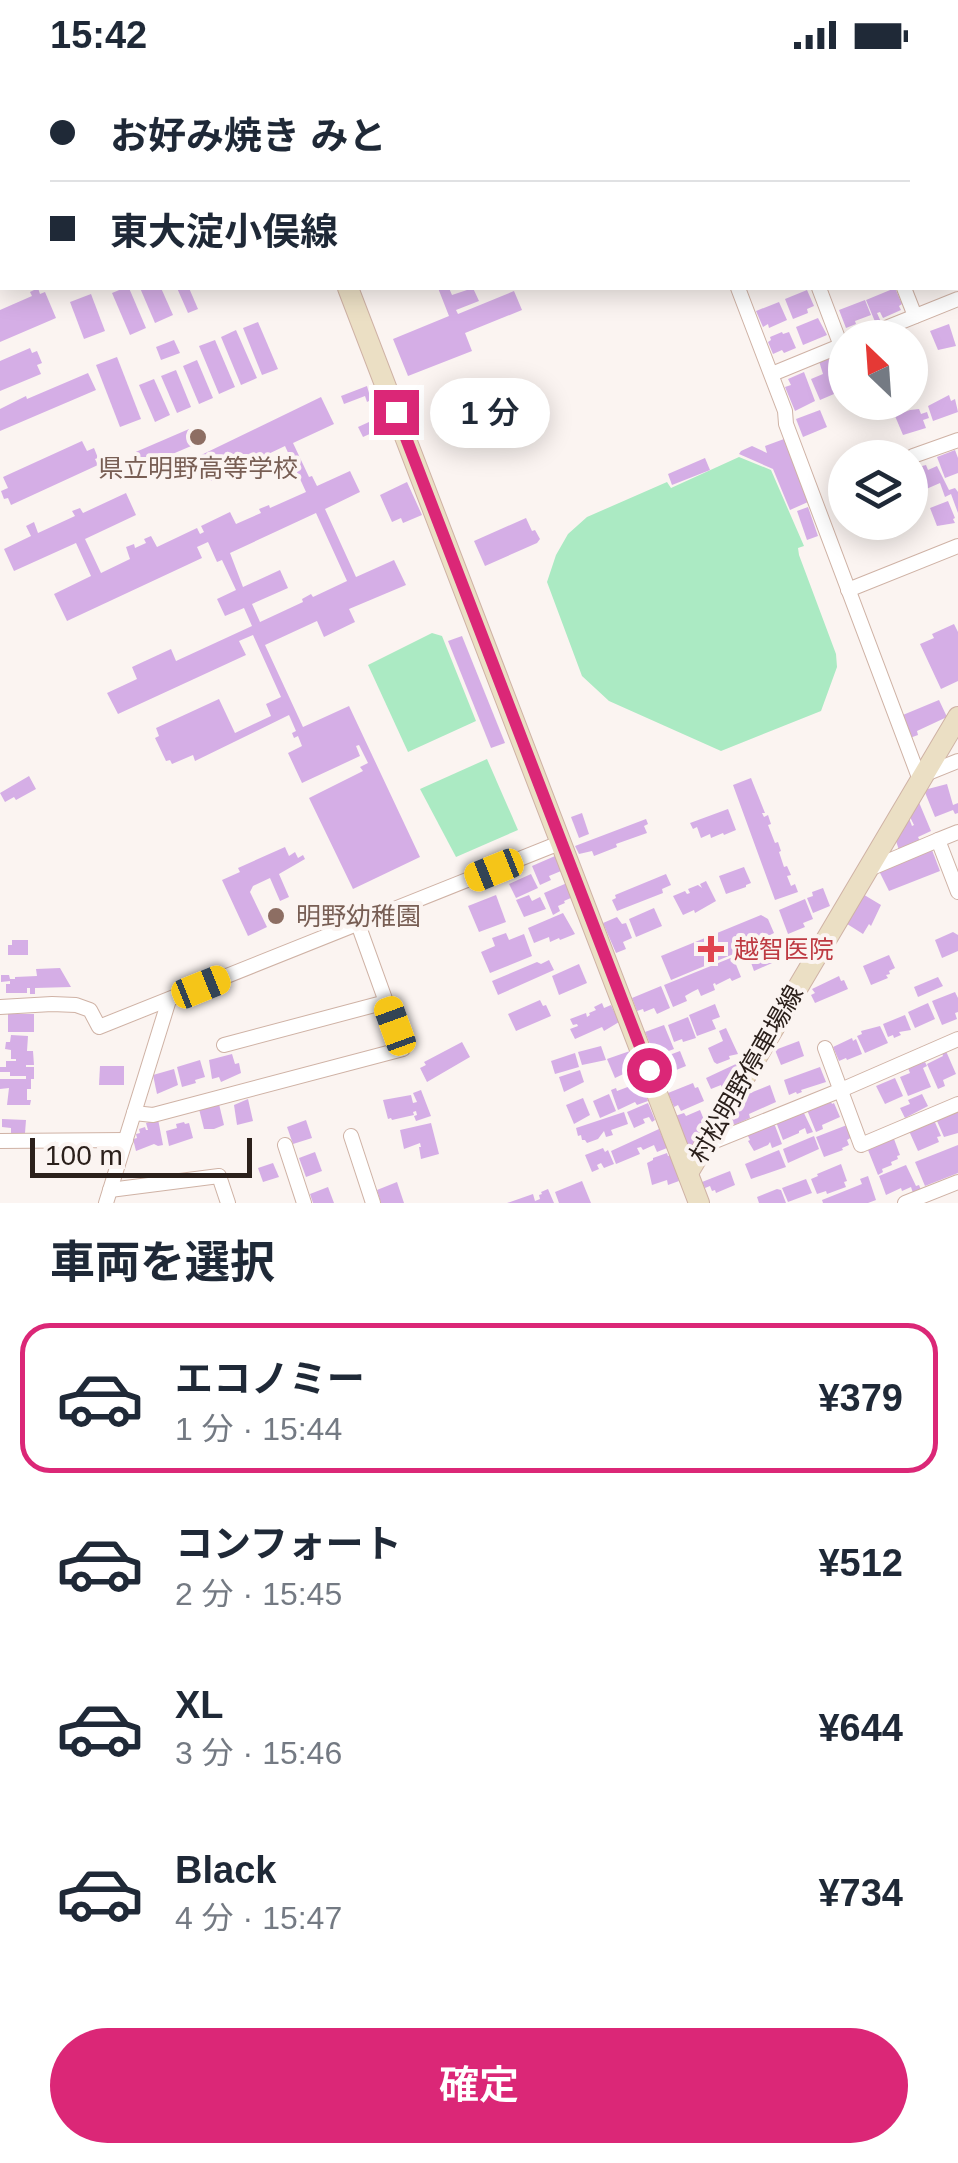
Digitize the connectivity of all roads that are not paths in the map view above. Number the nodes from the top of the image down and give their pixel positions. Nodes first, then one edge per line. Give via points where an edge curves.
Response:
1 (349, 290) edge
2 (739, 290) edge
3 (820, 290) edge
4 (905, 290) edge
5 (958, 299) edge
6 (915, 316) junction
7 (832, 320) edge
8 (905, 320) edge
9 (828, 351) edge
10 (772, 374) junction
11 (958, 440) edge
12 (928, 451) edge
13 (958, 546) edge
14 (848, 590) junction
15 (958, 717) edge
16 (958, 761) edge
17 (921, 778) junction
18 (958, 832) edge
19 (938, 840) junction
20 (562, 842) junction
21 (866, 870) junction
22 (958, 892) edge
23 (358, 924) junction
24 (169, 1000) junction
25 (386, 1002) junction
26 (0, 1007) edge
27 (958, 1039) edge
28 (224, 1044) dead end
29 (825, 1048) dead end
30 (841, 1090) junction
31 (958, 1104) edge
32 (134, 1112) junction
33 (351, 1136) dead end
34 (126, 1140) junction
35 (0, 1142) edge
36 (285, 1144) dead end
37 (704, 1145) junction
38 (688, 1173) junction
39 (958, 1182) edge
40 (108, 1197) edge
41 (228, 1203) edge
42 (304, 1203) edge
43 (373, 1203) edge
44 (699, 1203) edge
45 (905, 1203) edge

1 - 20 main road
2 - 10 street
3 - 7 street
4 - 6 street
5 - 6 street
6 - 8 street
9 - 10 street
10 - 14 street
11 - 12 street
13 - 14 street
14 - 17 street
15 - 17 main road, 村松明野停車場線
16 - 17 street
17 - 21 main road, 村松明野停車場線
18 - 19 street
19 - 21 street
19 - 22 street
20 - 23 street
20 - 38 main road
21 - 37 main road, 村松明野停車場線
23 - 24 street
23 - 25 street
24 - 26 street via 99,1027 90,1010 76,1005
24 - 32 street
25 - 28 street
25 - 32 street via 403,1049 153,1114
27 - 30 street
29 - 30 street
30 - 31 street via 861,1145
30 - 37 street
32 - 34 street
33 - 43 street
34 - 35 street
34 - 40 street
36 - 42 street
37 - 38 main road, 村松明野停車場線
38 - 44 main road
39 - 45 street
40 - 41 street via 219,1176

